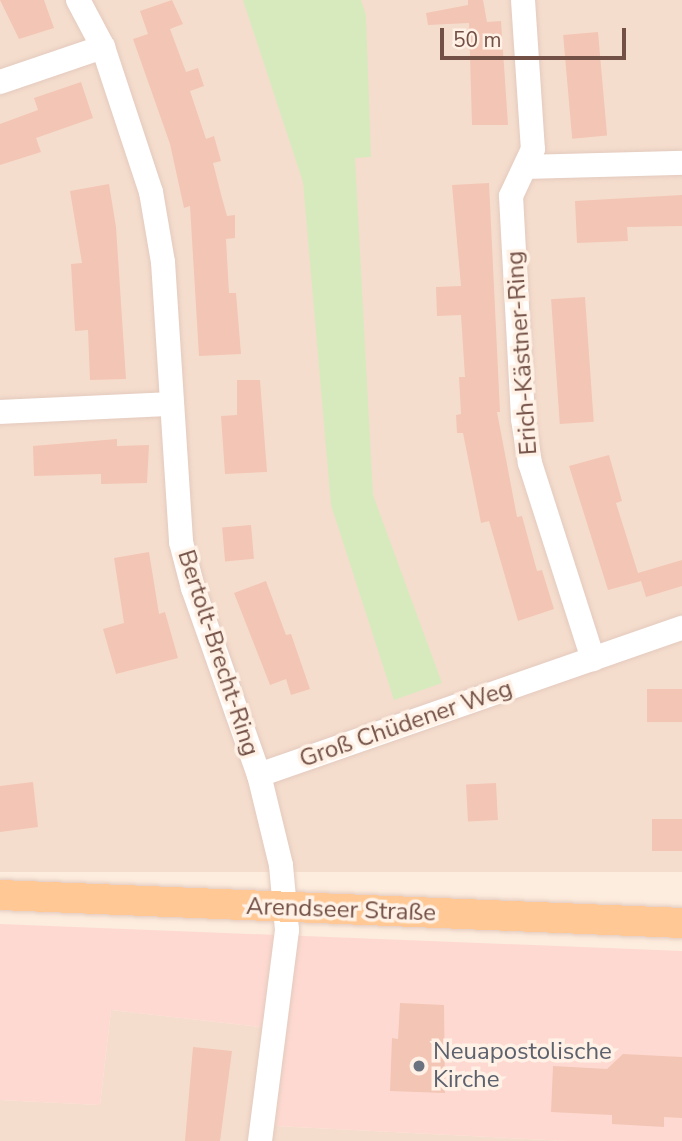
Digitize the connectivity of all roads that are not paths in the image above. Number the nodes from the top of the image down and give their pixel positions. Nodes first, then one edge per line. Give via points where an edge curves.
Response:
1 (78, 0) edge
2 (523, 0) edge
3 (103, 47) junction
4 (0, 82) edge
5 (682, 163) edge
6 (526, 167) junction
7 (171, 404) junction
8 (0, 412) edge
9 (682, 628) edge
10 (593, 659) junction
11 (259, 775) junction
12 (0, 895) edge
13 (285, 907) junction
14 (682, 923) edge
15 (260, 1141) edge

1 - 3 street, Bertolt-Brecht-Ring
2 - 6 street, Erich-Kästner-Ring via 533,149
3 - 4 street
3 - 7 street, Bertolt-Brecht-Ring via 151,191 160,237
5 - 6 street
6 - 10 street, Erich-Kästner-Ring via 513,183 511,196 523,419 530,463
7 - 8 street
7 - 11 street, Bertolt-Brecht-Ring via 185,563
9 - 10 street, Groß Chüdener Weg
10 - 11 street, Groß Chüdener Weg
11 - 13 street via 281,865
12 - 13 main road, Arendseer Straße
13 - 14 main road, Arendseer Straße
13 - 15 street via 285,966

